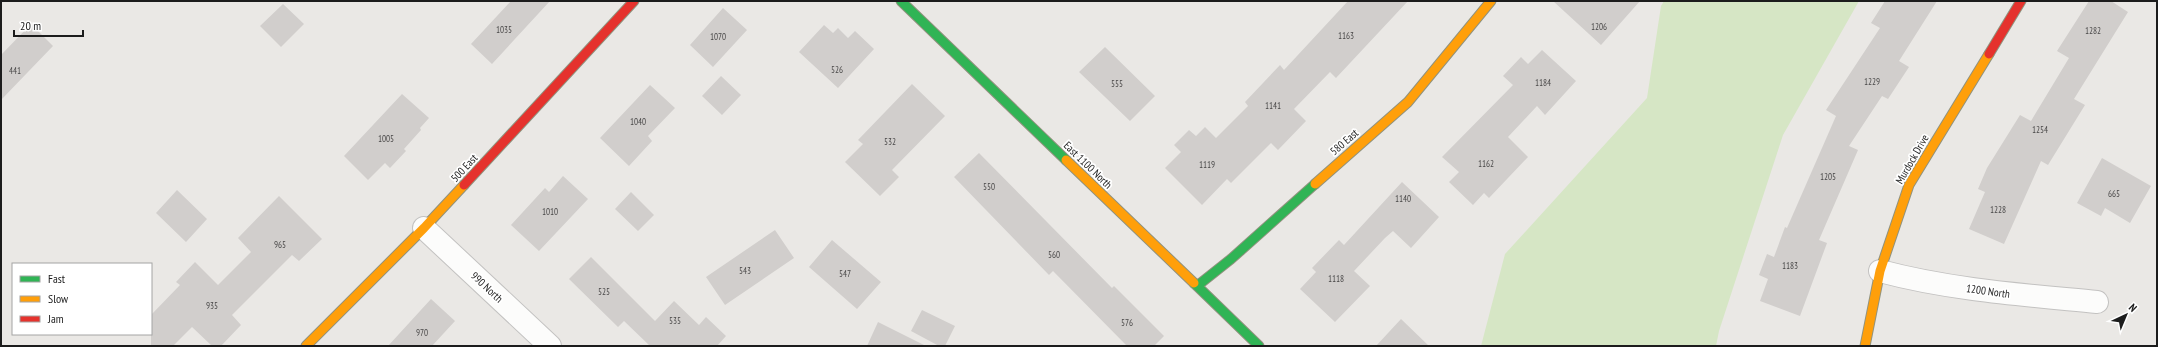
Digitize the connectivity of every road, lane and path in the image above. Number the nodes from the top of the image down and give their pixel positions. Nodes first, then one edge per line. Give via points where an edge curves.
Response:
1 (634, 1) edge
2 (901, 1) edge
3 (1491, 1) edge
4 (2021, 1) edge
5 (424, 228) junction
6 (1880, 271) junction
7 (1197, 286) junction
8 (2097, 302) dead end
9 (306, 346) edge
10 (550, 346) edge
11 (1259, 346) edge
12 (1865, 346) edge

1 - 5 street, 500 East
2 - 7 street, East 1100 North
3 - 7 street, 580 East via 1408,102
4 - 6 street, Murdock Drive via 1909,185
5 - 9 street, 500 East
5 - 10 street, 990 North
6 - 8 street, 1200 North via 1911,279 1996,292
6 - 12 street, Murdock Drive
7 - 11 street, East 1100 North

